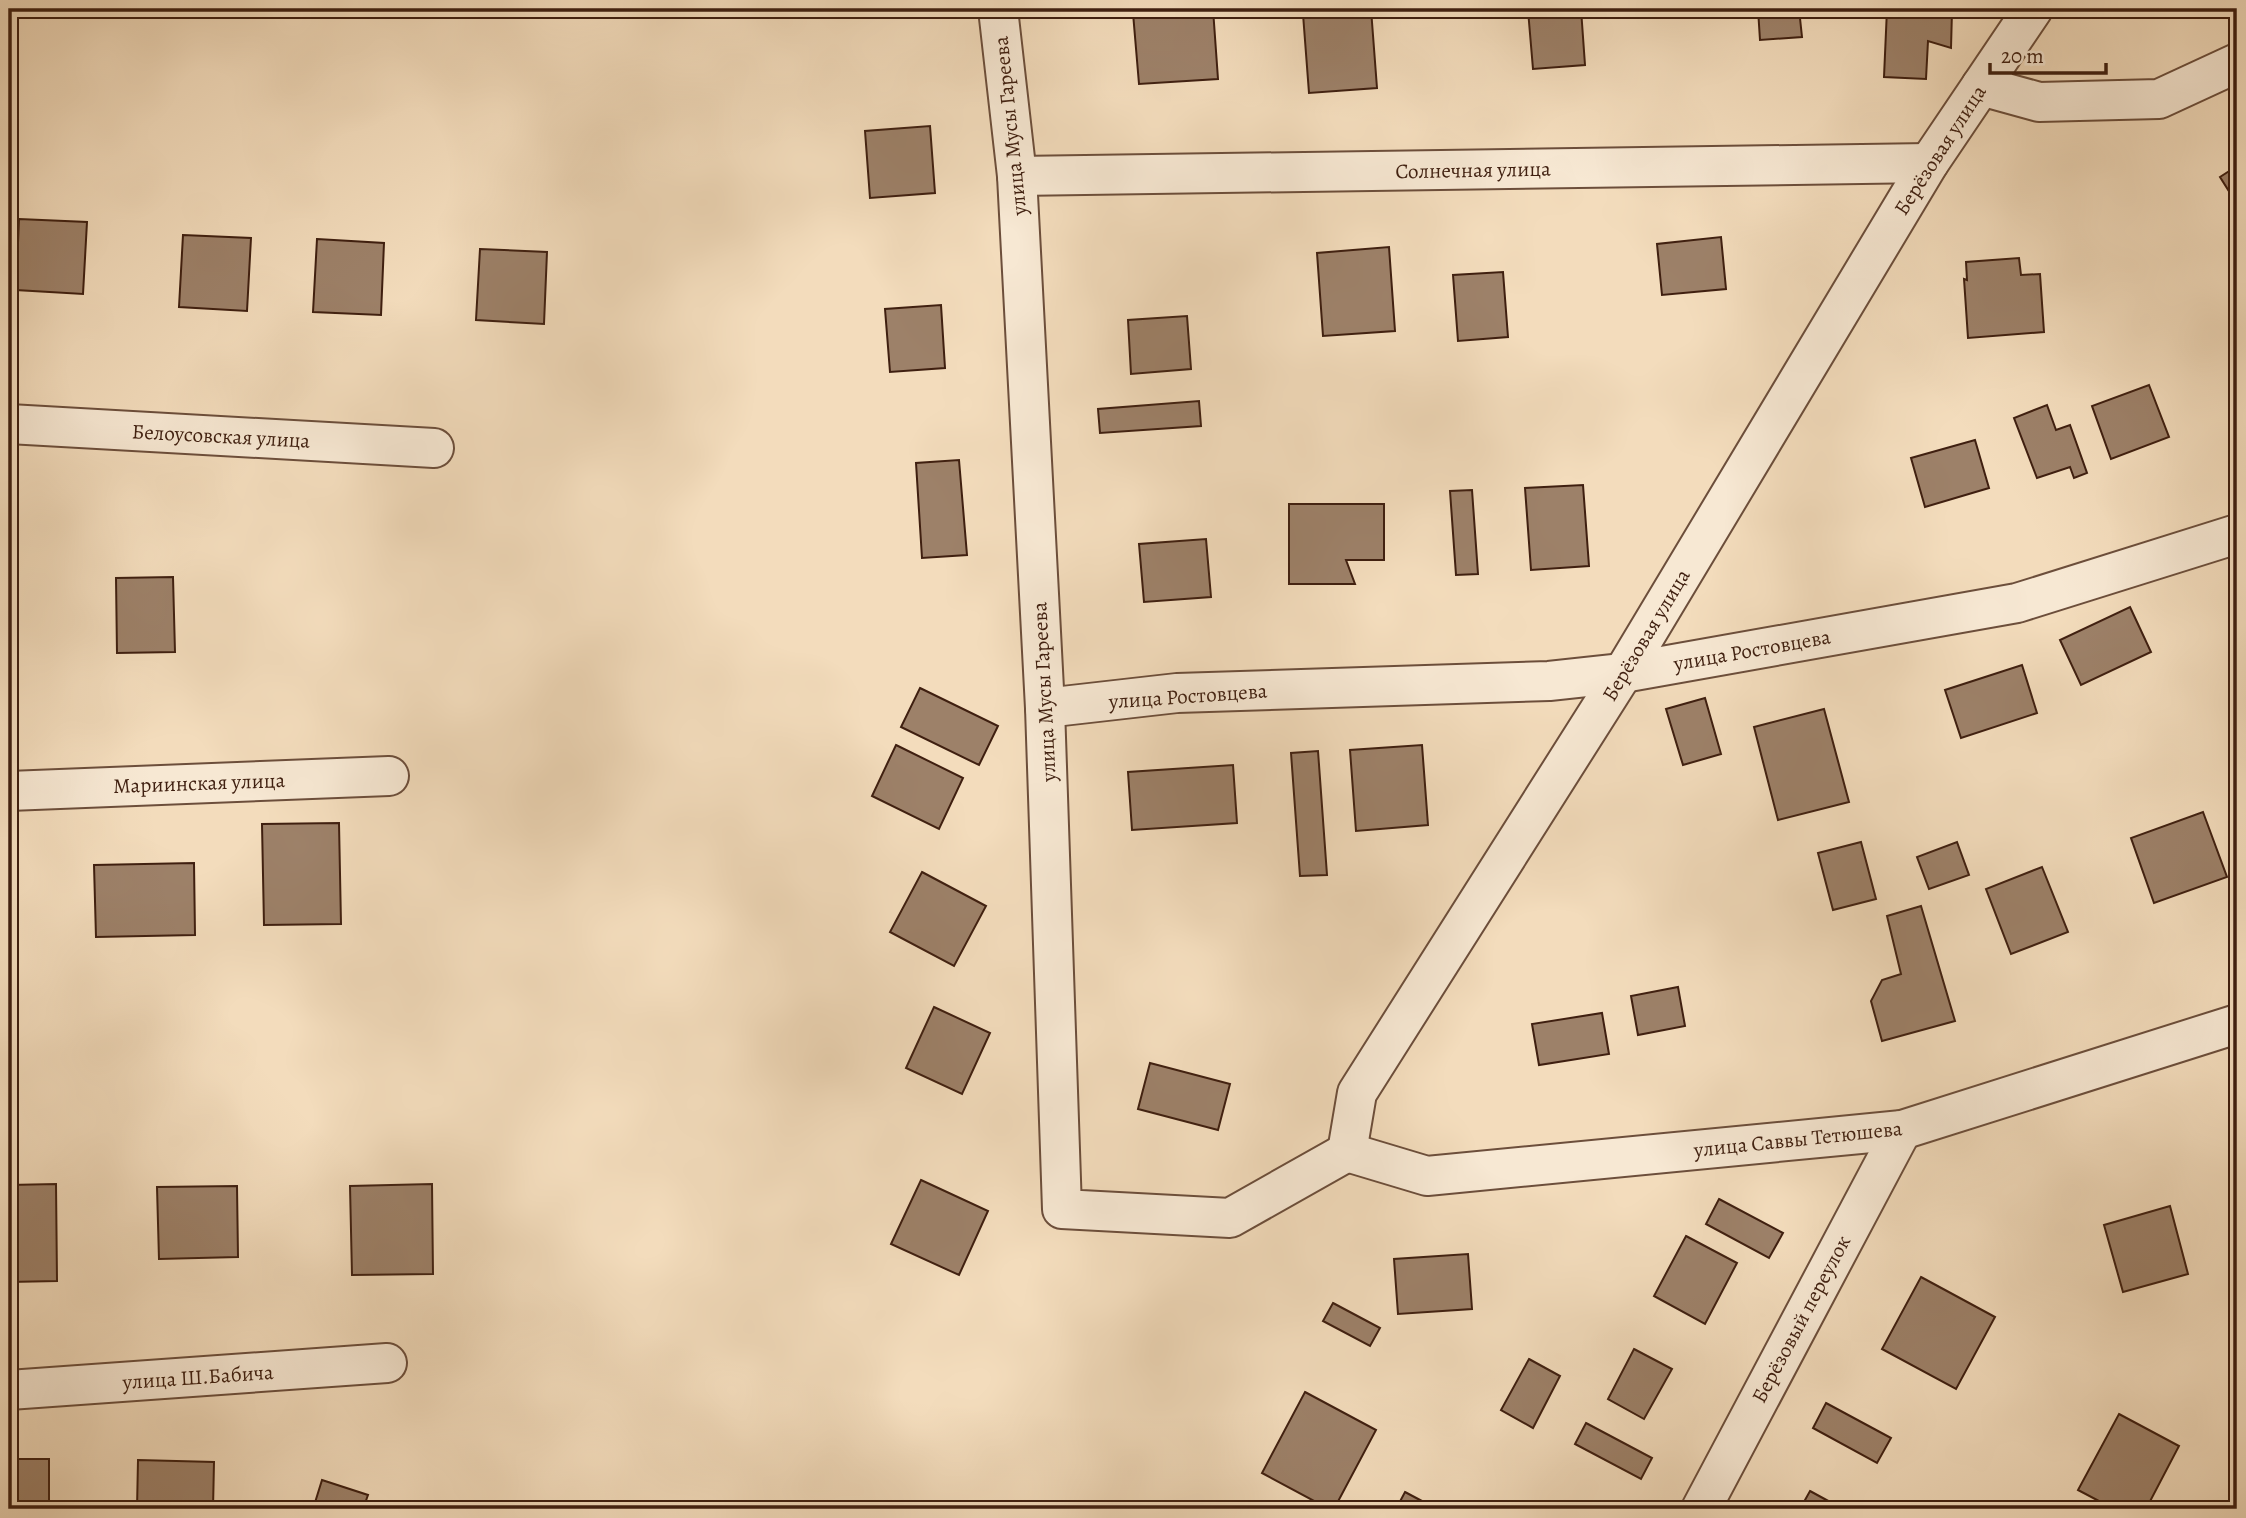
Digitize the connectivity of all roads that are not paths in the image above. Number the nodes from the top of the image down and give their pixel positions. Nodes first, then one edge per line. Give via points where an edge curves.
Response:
1 (998, 9) edge
2 (2033, 9) edge
3 (2237, 63) edge
4 (1981, 86) junction
5 (1929, 163) junction
6 (1017, 176) junction
7 (9, 424) edge
8 (434, 448) dead end
9 (2237, 534) edge
10 (1623, 673) junction
11 (1045, 708) junction
12 (389, 776) dead end
13 (9, 791) edge
14 (2237, 1024) edge
15 (1902, 1129) junction
16 (1347, 1152) junction
17 (387, 1363) dead end
18 (9, 1390) edge
19 (1700, 1509) edge

1 - 6 street, улица Мусы Гареева
2 - 4 street, Берёзовая улица
3 - 4 street via 2159,99 2039,102
4 - 5 street, Берёзовая улица
5 - 6 street, Солнечная улица
5 - 10 street, Берёзовая улица
6 - 11 street, улица Мусы Гареева
7 - 8 street, Белоусовская улица
9 - 10 street, улица Ростовцева via 2017,603
10 - 11 street, улица Ростовцева via 1549,681 1177,693
10 - 16 street, Берёзовая улица via 1357,1093
11 - 16 street, улица Мусы Гареева via 1062,1209 1230,1218
12 - 13 street, Мариинская улица
14 - 15 street, улица Саввы Тетюшева
15 - 16 street, улица Саввы Тетюшева via 1427,1176
15 - 19 street, Берёзовый переулок
17 - 18 street, улица Ш.Бабича

